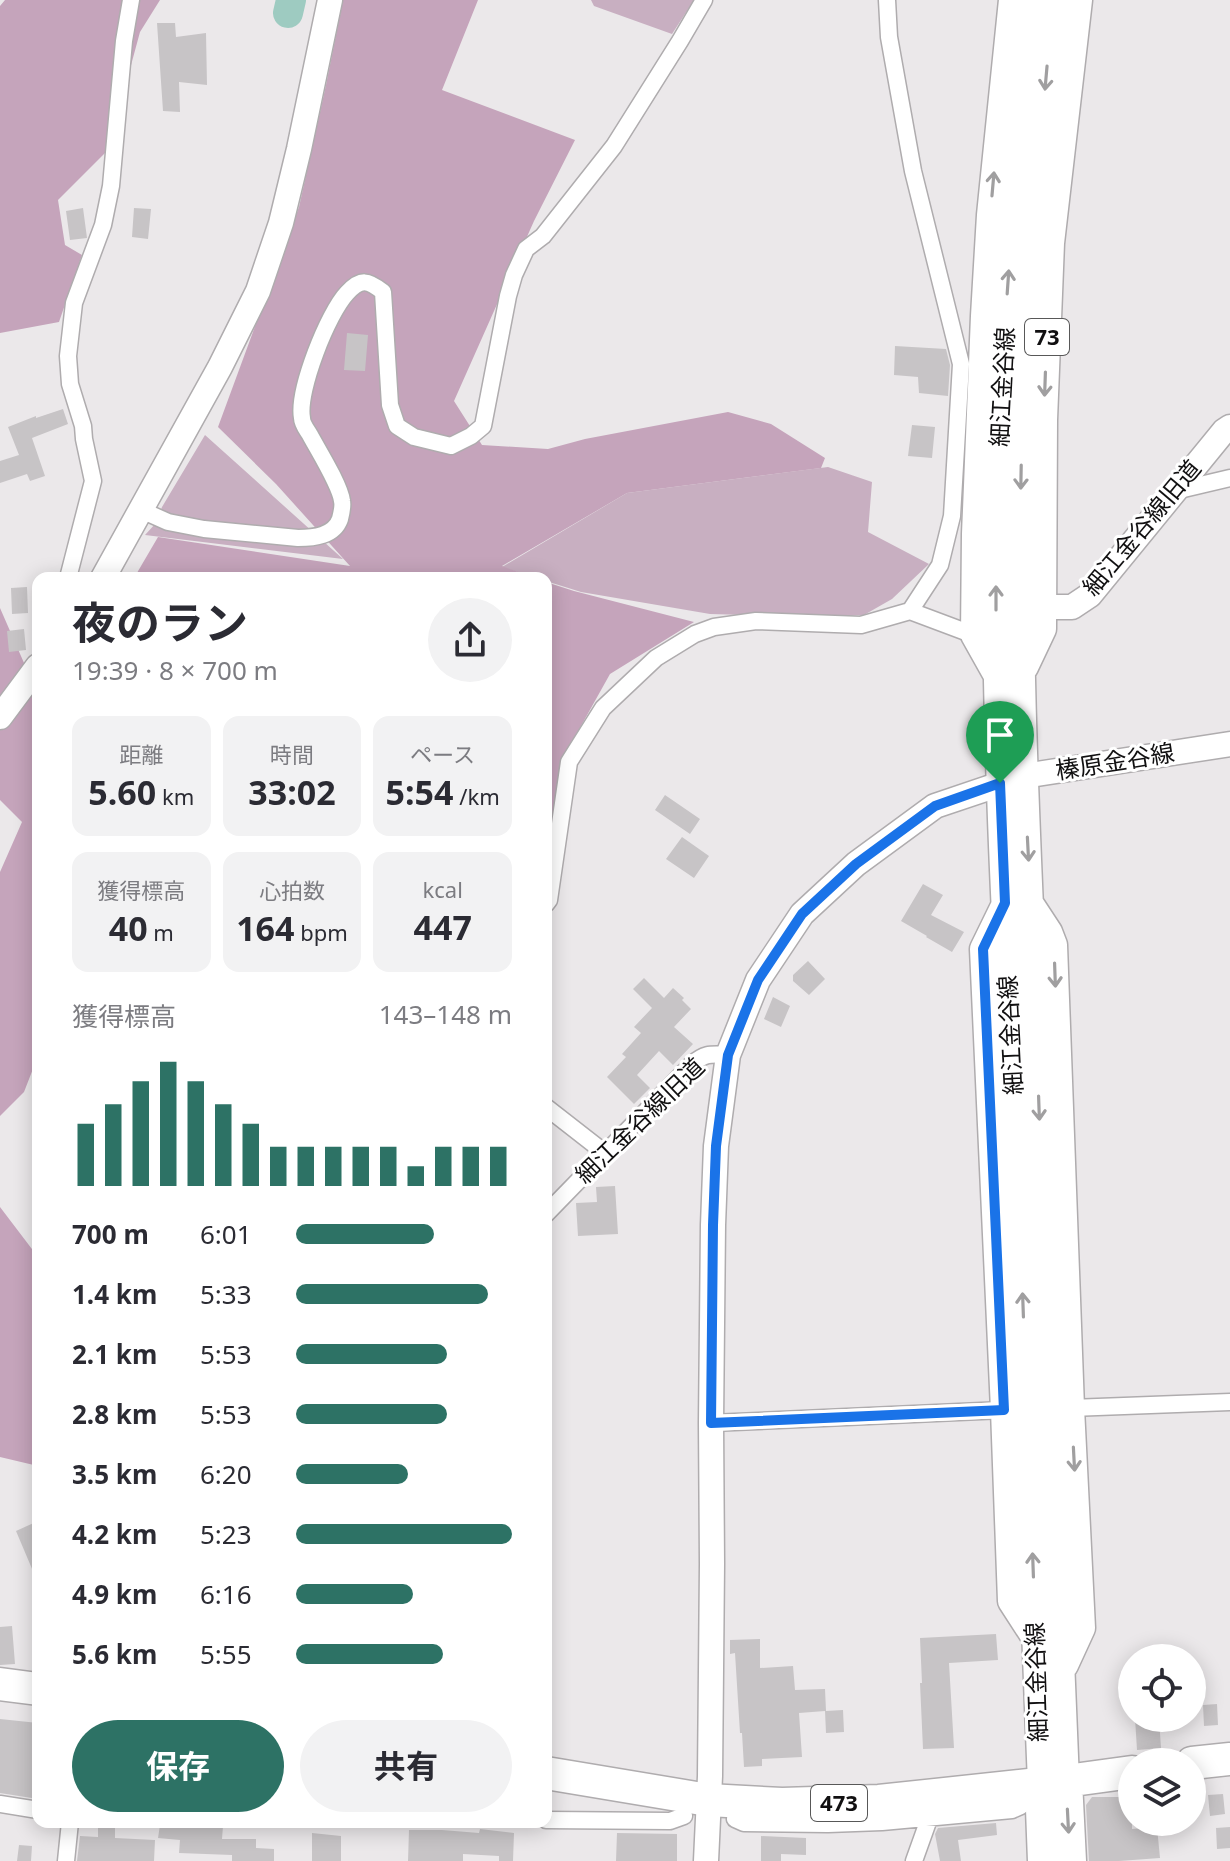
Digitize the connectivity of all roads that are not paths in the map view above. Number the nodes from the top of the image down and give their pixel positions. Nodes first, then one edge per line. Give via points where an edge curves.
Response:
1 (131, 0) edge
2 (330, 0) edge
3 (704, 0) edge
4 (887, 0) edge
5 (1012, 0) edge
6 (1034, 0) edge
7 (1055, 0) edge
8 (1079, 0) edge
9 (1230, 427) edge
10 (1230, 478) edge
11 (1175, 491) junction
12 (141, 510) junction
13 (70, 572) edge
14 (106, 572) edge
15 (1044, 607) junction
16 (910, 611) junction
17 (974, 635) junction
18 (1010, 673) junction
19 (32, 674) edge
20 (0, 717) edge
21 (1230, 744) edge
22 (1012, 779) junction
23 (552, 879) edge
24 (1018, 903) junction
25 (728, 1055) junction
26 (552, 1112) edge
27 (605, 1153) junction
28 (552, 1208) edge
29 (1230, 1402) edge
30 (1071, 1408) junction
31 (1004, 1410) junction
32 (711, 1423) junction
33 (1035, 1638) junction
34 (1062, 1673) junction
35 (0, 1684) edge
36 (32, 1688) edge
37 (1206, 1758) edge
38 (1230, 1759) edge
39 (1118, 1769) edge
40 (552, 1774) edge
41 (1043, 1790) junction
42 (0, 1804) edge
43 (696, 1808) junction
44 (32, 1809) edge
45 (881, 1812) junction
46 (735, 1819) dead end
47 (929, 1819) junction
48 (552, 1820) edge
49 (69, 1828) edge
50 (66, 1861) edge
51 (706, 1861) edge
52 (914, 1861) edge
53 (1044, 1861) edge
54 (1070, 1861) edge

1 - 13 street via 111,186 103,225 74,303 68,356 93,481
2 - 12 street via 281,223 258,291
3 - 12 street via 614,146 543,236 526,249 508,296 483,426 451,446 414,437 397,426 390,405 383,292 363,282 341,300 316,351 303,394 301,419 342,501 334,528 313,538 283,537 204,529
4 - 16 street via 913,171 961,364 952,516 940,565
17 -> 5 main road via 985,302
18 -> 6 main road, 細江金谷線 / 73 via 997,517 1015,187
7 -> 18 main road, 細江金谷線 / 73 via 1025,347 1020,543
8 -> 15 main road, 73 via 1051,243
9 - 11 street, 細江金谷線旧道
10 - 11 street
11 - 15 street, 細江金谷線旧道 via 1090,595 1072,607
12 - 14 street
15 - 18 main road, 73 via 1043,629
16 - 17 street
16 - 23 street via 861,625 756,621 714,627 656,658 603,708 569,762
17 - 18 main road
18 - 22 main road, 細江金谷線 / 73
19 - 20 street
21 - 22 street, 榛原金谷線
22 - 24 main road, 細江金谷線 / 73
22 - 25 street, 細江金谷線旧道 via 935,806 856,864 802,914 758,980
24 -> 30 main road via 1049,932 1054,945
24 - 31 main road via 983,949
33 -> 24 main road, 細江金谷線 / 73
24 -> 34 main road, 細江金谷線 / 73
25 - 27 street, 細江金谷線旧道 via 702,1056
25 - 32 street via 716,1146
26 - 27 street
27 - 28 street, 細江金谷線旧道
29 - 30 street
30 -> 34 main road via 1082,1628
31 - 32 street
31 - 33 main road via 1011,1601
32 - 43 street via 712,1564
33 - 41 main road, 細江金谷線 / 73
34 - 41 main road, 細江金谷線 / 73
35 - 36 highway
37 - 38 highway
39 - 41 highway, 473
40 - 43 highway, 473
41 - 45 highway, 473
41 - 47 street via 1012,1810
41 - 53 highway
41 -> 54 highway
42 - 44 street
43 - 45 highway, 473 via 782,1804
43 - 48 street via 670,1821
43 - 51 street
45 - 46 street via 828,1824
45 - 47 street
47 - 52 street
49 - 50 street

